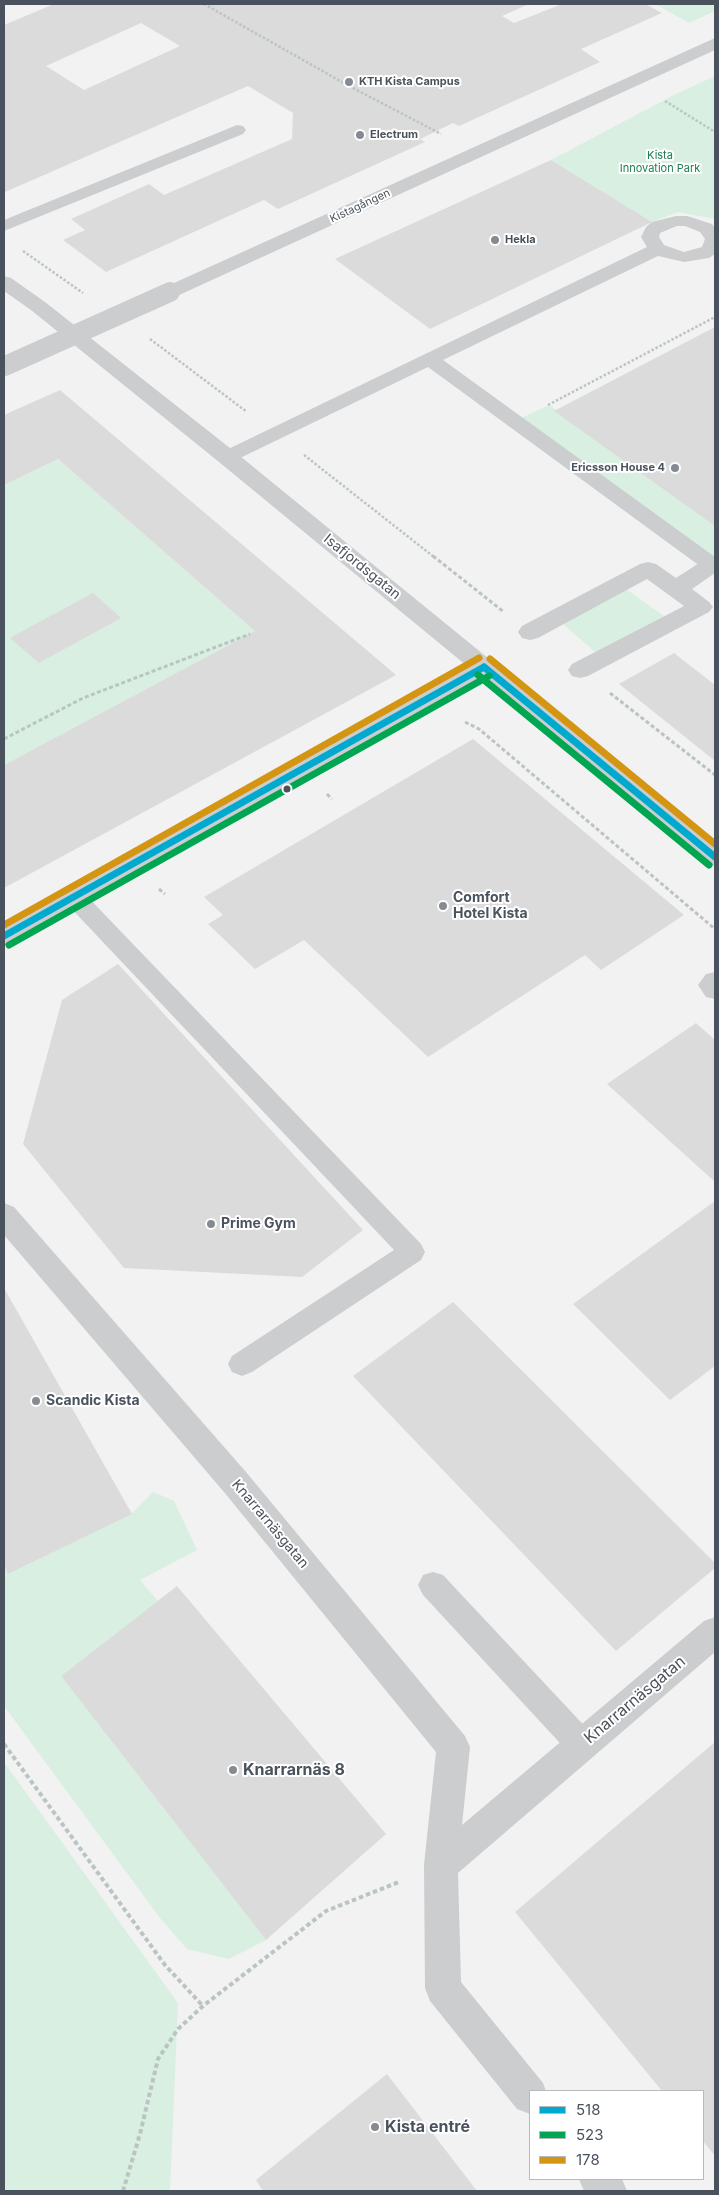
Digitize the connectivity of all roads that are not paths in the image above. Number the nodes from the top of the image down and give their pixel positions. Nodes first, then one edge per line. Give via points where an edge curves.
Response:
1 (715, 43) edge
2 (237, 130) dead end
3 (4, 226) edge
4 (657, 249) dead end
5 (4, 282) edge
6 (429, 358) junction
7 (4, 366) edge
8 (227, 457) junction
9 (715, 565) edge
10 (676, 589) junction
11 (530, 632) road end
12 (484, 667) junction
13 (580, 670) road end
14 (715, 857) edge
15 (75, 898) junction
16 (4, 936) edge
17 (715, 981) edge
18 (715, 990) edge
19 (4, 1215) edge
20 (242, 1364) dead end
21 (432, 1585) dead end
22 (715, 1632) edge
23 (582, 1744) junction
24 (441, 1865) junction
25 (529, 2095) edge
26 (599, 2180) edge
27 (608, 2191) edge

1 - 7 street, Kistagången, bridge
2 - 3 lane
4 - 6 lane
5 - 8 street, Isafjordsgatan
6 - 8 lane
6 - 9 lane
8 - 12 street, Isafjordsgatan
9 - 10 street
10 - 11 street via 648,569
10 - 13 street via 701,607
12 - 14 street, Isafjordsgatan
12 - 15 street
15 - 16 street
15 - 20 lane via 412,1252
17 - 18 lane via 710,985
19 - 24 street, Knarrarnäsgatan via 235,1482 453,1747
21 - 23 lane
22 - 23 street, Knarrarnäsgatan
23 - 24 street, Knarrarnäsgatan
24 - 25 street, Knarrarnäsgatan via 443,1988
26 - 27 street

